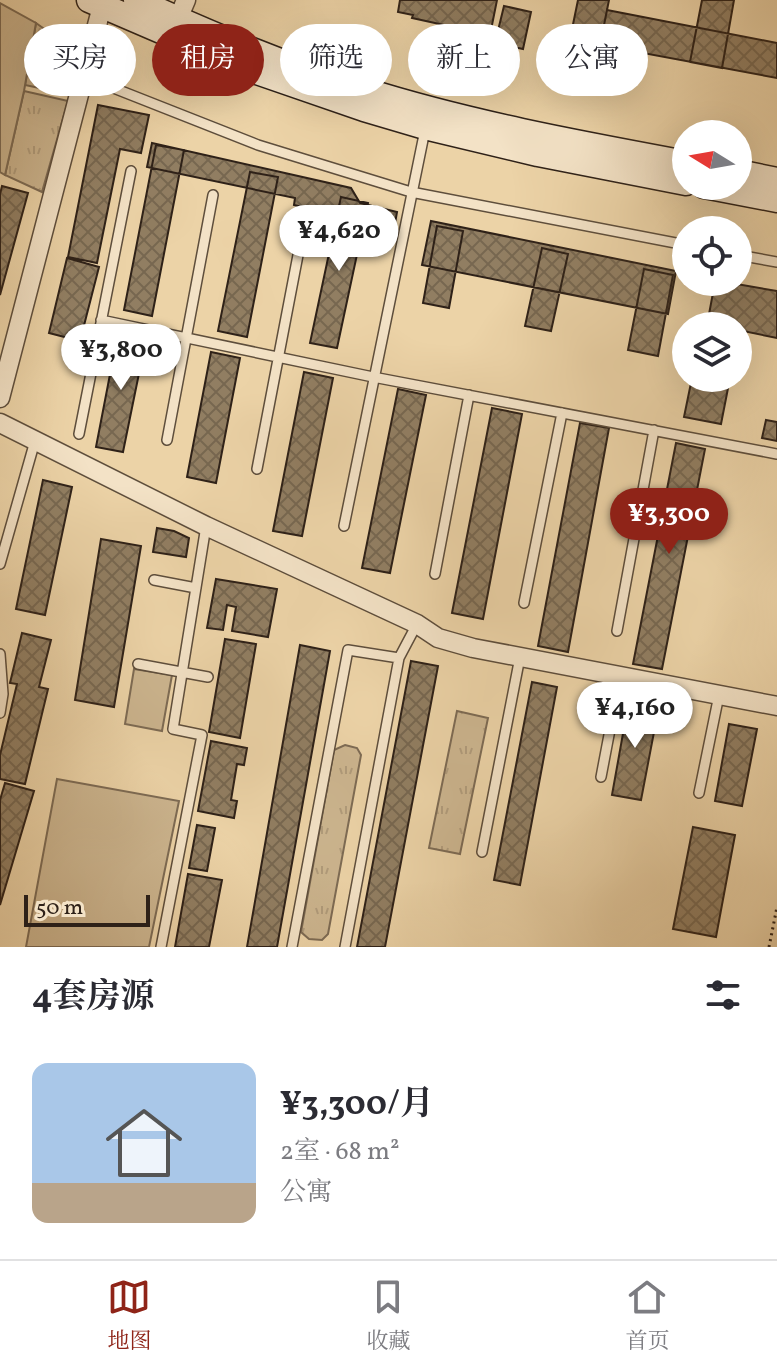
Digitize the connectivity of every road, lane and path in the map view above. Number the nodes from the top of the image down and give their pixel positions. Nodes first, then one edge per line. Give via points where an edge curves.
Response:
1 (136, 0) edge
2 (95, 3) edge
3 (182, 10) edge
4 (92, 24) edge
5 (78, 96) edge
6 (134, 96) edge
7 (425, 127) junction
8 (672, 160) edge
9 (131, 171) dead end
10 (752, 175) edge
11 (672, 180) edge
12 (777, 180) edge
13 (411, 192) junction
14 (213, 195) dead end
15 (752, 195) edge
16 (777, 200) edge
17 (303, 229) dead end
18 (672, 242) edge
19 (752, 258) edge
20 (777, 262) edge
21 (101, 320) junction
22 (186, 338) junction
23 (279, 357) junction
24 (373, 377) junction
25 (469, 395) junction
26 (0, 398) edge
27 (562, 413) junction
28 (0, 423) edge
29 (654, 430) junction
30 (79, 434) dead end
31 (35, 440) junction
32 (167, 440) dead end
33 (777, 454) edge
34 (257, 469) dead end
35 (206, 526) junction
36 (344, 526) dead end
37 (0, 564) edge
38 (435, 574) dead end
39 (154, 580) dead end
40 (196, 588) junction
41 (524, 603) dead end
42 (417, 624) junction
43 (617, 631) dead end
44 (0, 654) edge
45 (520, 657) junction
46 (399, 658) junction
47 (138, 664) dead end
48 (182, 672) junction
49 (208, 677) dead end
50 (620, 677) junction
51 (719, 695) junction
52 (777, 706) edge
53 (0, 713) edge
54 (601, 777) dead end
55 (699, 793) dead end
56 (482, 852) dead end
57 (777, 907) edge
58 (161, 947) edge
59 (292, 947) edge
60 (345, 947) edge
61 (769, 947) edge

1 - 3 main road
2 - 4 street
2 - 7 main road via 277,80
3 - 8 main road via 270,58 364,90 538,136
5 - 26 street
6 - 13 lane via 258,145
7 - 11 main road
7 - 13 lane
9 - 21 lane
10 - 12 main road
13 - 18 lane
13 - 24 lane
14 - 22 lane
15 - 16 main road
17 - 23 lane
19 - 20 lane
21 - 22 lane
21 - 30 lane
22 - 23 lane
22 - 32 lane
23 - 24 lane
23 - 34 lane
24 - 25 lane
24 - 36 lane
25 - 27 lane
25 - 38 lane
27 - 29 lane
27 - 41 lane
28 - 31 street
29 - 33 lane
29 - 43 lane
31 - 35 street
31 - 37 lane
35 - 40 lane
35 - 42 street
39 - 40 lane
40 - 48 lane
42 - 45 street via 438,638
42 - 46 lane
44 - 53 lane
45 - 50 street
45 - 56 lane
46 - 59 lane via 348,650
46 - 60 lane
47 - 48 lane
48 - 49 lane
48 - 58 lane via 173,729 202,735
50 - 51 street
50 - 54 lane
51 - 52 street
51 - 55 lane
57 - 61 path

